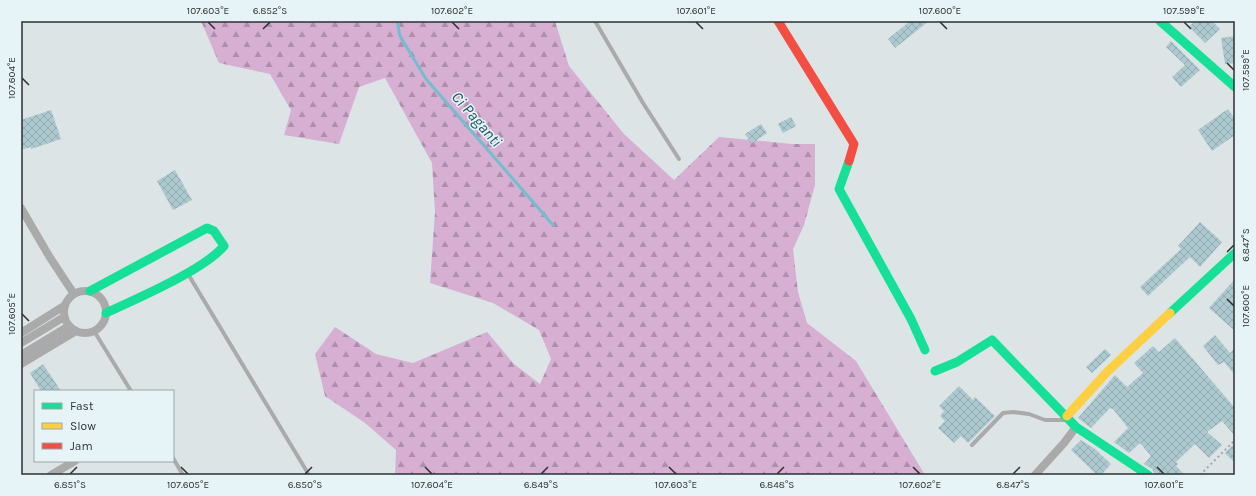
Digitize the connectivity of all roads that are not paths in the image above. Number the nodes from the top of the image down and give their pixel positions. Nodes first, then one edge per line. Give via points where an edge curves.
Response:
1 (596, 21) edge
2 (778, 21) edge
3 (1160, 21) edge
4 (1235, 87) edge
5 (679, 159) dead end
6 (21, 208) edge
7 (1235, 254) edge
8 (187, 272) junction
9 (90, 291) junction
10 (74, 294) junction
11 (64, 306) junction
12 (106, 313) junction
13 (64, 317) junction
14 (69, 326) junction
15 (76, 331) junction
16 (94, 331) junction
17 (21, 333) edge
18 (21, 343) edge
19 (925, 350) dead end
20 (21, 355) edge
21 (21, 364) edge
22 (935, 371) dead end
23 (130, 390) edge
24 (1071, 421) junction
25 (972, 445) dead end
26 (174, 460) edge
27 (73, 462) edge
28 (51, 475) edge
29 (184, 475) edge
30 (308, 475) edge
31 (1035, 475) edge
32 (1148, 475) edge

1 - 5 lane
2 - 19 street via 854,144 839,189 911,319
3 - 4 street
6 - 10 street
7 - 24 street via 1108,371
8 - 9 street via 223,249 224,246 214,231 207,228
8 - 12 street
8 - 30 lane
9 - 10 street via 79,291
9 - 12 street via 102,299
10 - 11 street
11 - 13 street
11 - 17 street
12 - 16 street via 100,327
13 - 14 street
13 - 18 street
14 - 15 street
14 - 20 street
15 - 16 street
15 - 21 street
16 - 23 lane
22 - 24 street via 957,362 990,339
24 - 25 lane via 1045,420 1030,414 1014,412 1003,413
24 - 31 street via 1064,443
24 - 32 street
26 - 29 lane
27 - 28 street

